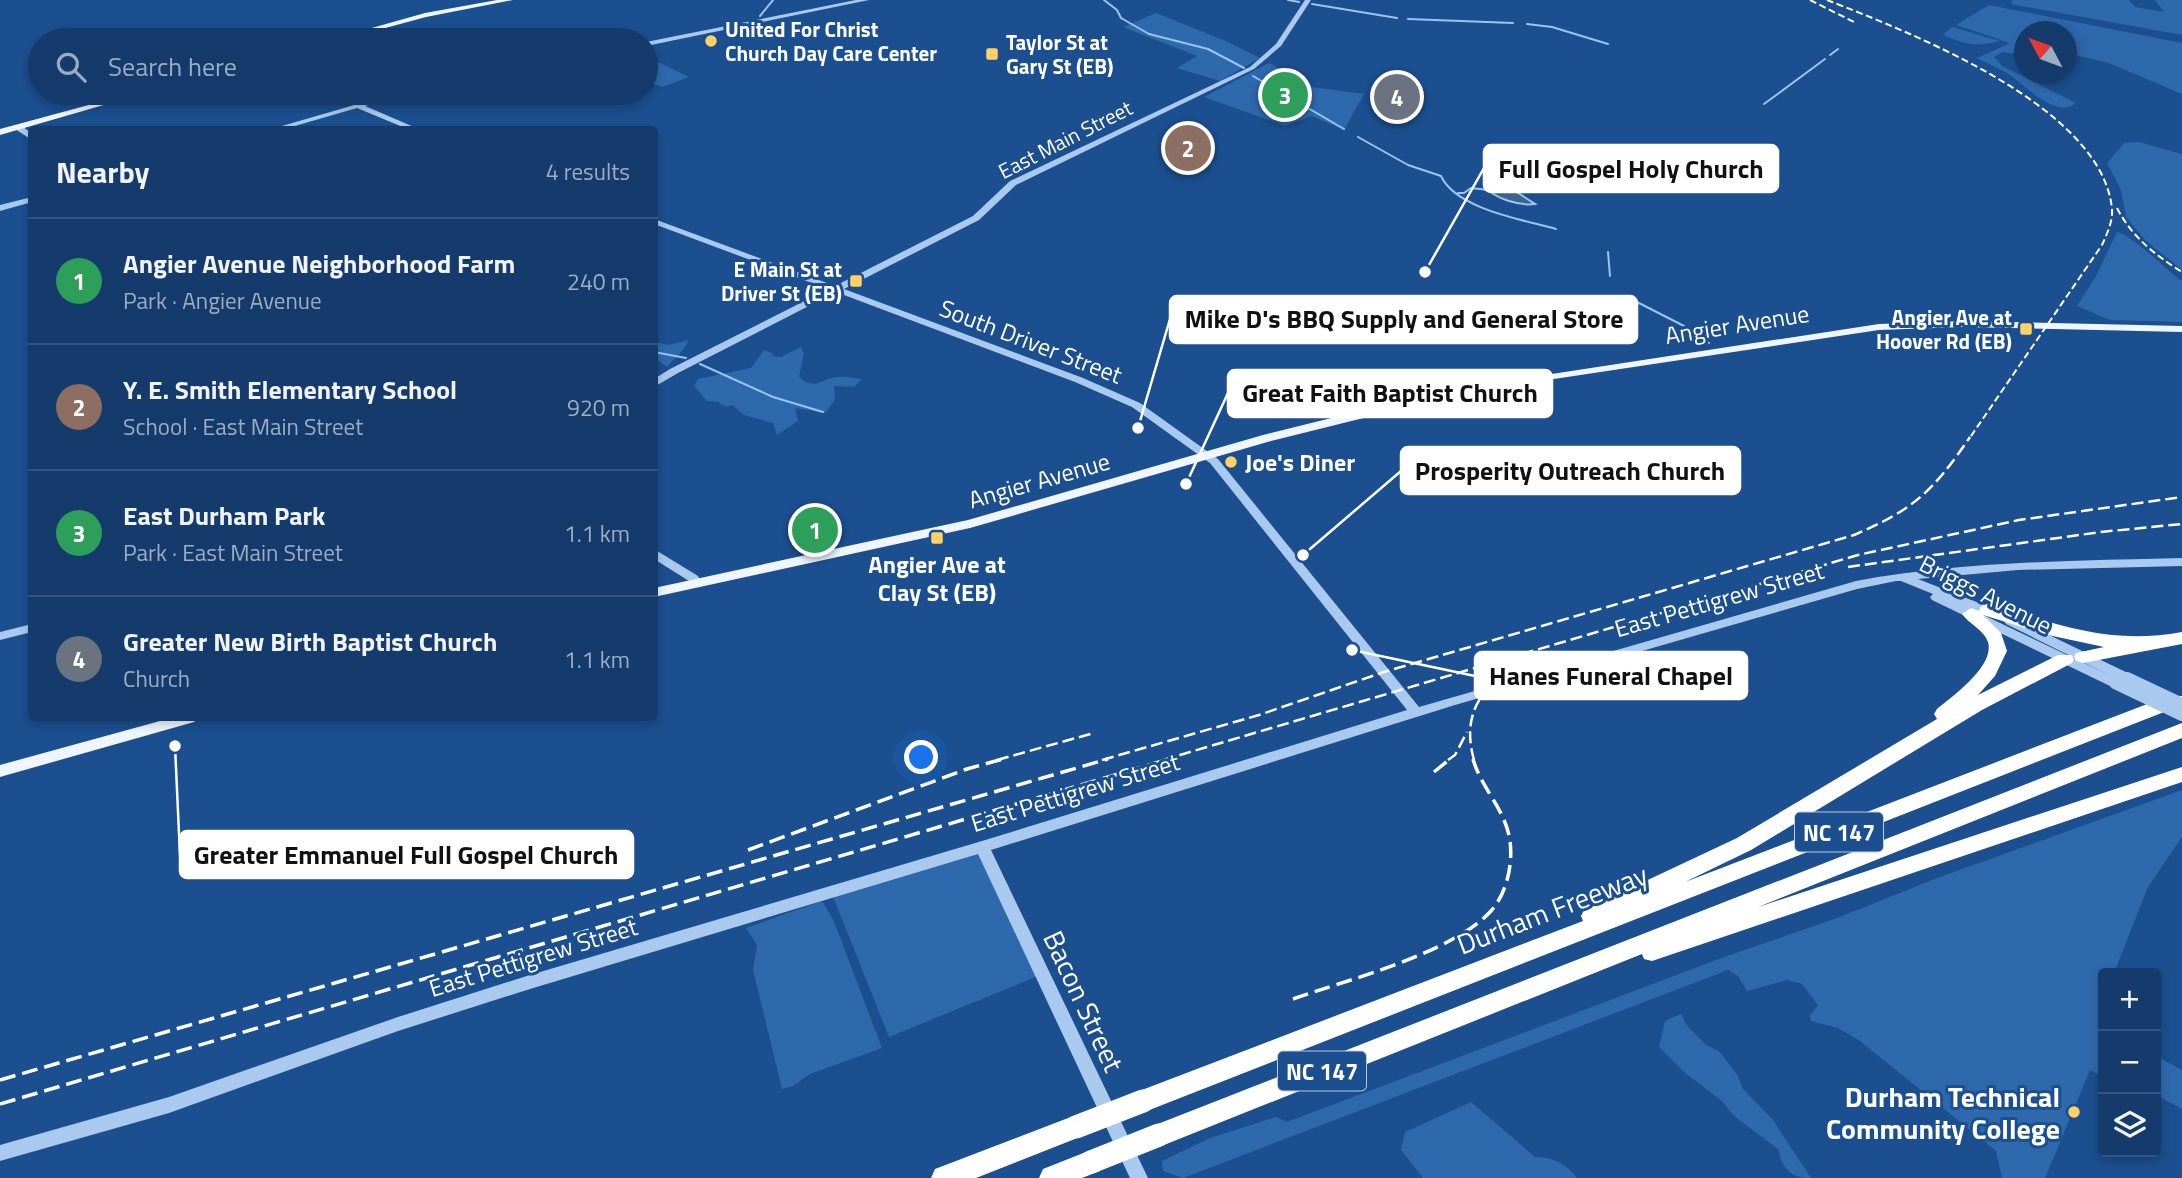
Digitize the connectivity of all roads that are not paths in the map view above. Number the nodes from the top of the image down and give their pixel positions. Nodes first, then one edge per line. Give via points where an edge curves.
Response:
1 (509, 0) edge
2 (866, 0) edge
3 (1308, 0) edge
4 (377, 28) edge
5 (658, 42) edge
6 (98, 105) edge
7 (361, 105) edge
8 (357, 106) junction
9 (285, 126) edge
10 (408, 126) edge
11 (18, 127) junction
12 (0, 132) edge
13 (28, 135) edge
14 (28, 200) edge
15 (0, 208) edge
16 (658, 223) edge
17 (834, 289) junction
18 (2182, 329) edge
19 (658, 380) edge
20 (1206, 454) junction
21 (658, 556) edge
22 (2182, 562) edge
23 (1954, 570) junction
24 (1899, 576) junction
25 (696, 584) junction
26 (658, 592) edge
27 (1957, 597) junction
28 (1979, 612) junction
29 (28, 629) edge
30 (0, 636) edge
31 (2182, 638) edge
32 (2150, 644) junction
33 (2074, 658) junction
34 (2121, 680) junction
35 (2182, 698) edge
36 (2182, 704) edge
37 (1416, 712) junction
38 (2182, 715) edge
39 (178, 721) edge
40 (2176, 733) edge
41 (1883, 762) junction
42 (0, 771) edge
43 (2182, 774) edge
44 (982, 847) junction
45 (1495, 965) junction
46 (1485, 1006) junction
47 (0, 1153) edge
48 (944, 1178) edge
49 (1052, 1178) edge
50 (1139, 1178) edge

1 - 4 main road
2 - 5 street
3 - 17 street, East Main Street via 1274,52 1252,68 1013,183 980,216
6 - 11 main road
7 - 8 street
8 - 9 street
8 - 10 street
11 - 12 main road
11 - 13 street
14 - 15 street
16 - 17 street, South Driver Street
17 - 19 street, East Main Street
17 - 20 street, South Driver Street via 1109,392 1136,405
18 - 20 main road, Angier Avenue via 1963,324 1862,328 1450,393
20 - 25 main road, Angier Avenue via 970,524
20 - 37 street, South Driver Street
21 - 25 street
22 - 23 street, East Pettigrew Street
23 - 24 street, East Pettigrew Street
23 - 27 street via 1948,583
24 - 27 street, Briggs Avenue
24 - 28 street, Briggs Avenue
24 - 37 street, East Pettigrew Street
25 - 26 main road, Angier Avenue
27 - 28 street, Briggs Avenue
28 - 32 highway via 2077,638
28 - 33 street, Briggs Avenue
28 - 41 highway via 1998,648 1997,660 1956,704
29 - 30 street
31 - 32 highway
32 - 33 highway
33 - 34 street, Briggs Avenue
33 - 41 highway via 1993,694
34 - 36 street, Briggs Avenue, bridge
34 - 38 street, Briggs Avenue, bridge
35 - 45 highway, Durham Freeway / NC 147
37 - 44 street, East Pettigrew Street
39 - 42 main road
40 - 46 highway, NC 147
41 - 45 highway via 1744,844
43 - 46 highway
44 - 47 street, East Pettigrew Street via 477,998 181,1101
44 - 50 street, Bacon Street
45 - 48 highway, Durham Freeway / NC 147, bridge
46 - 49 highway, NC 147, bridge

